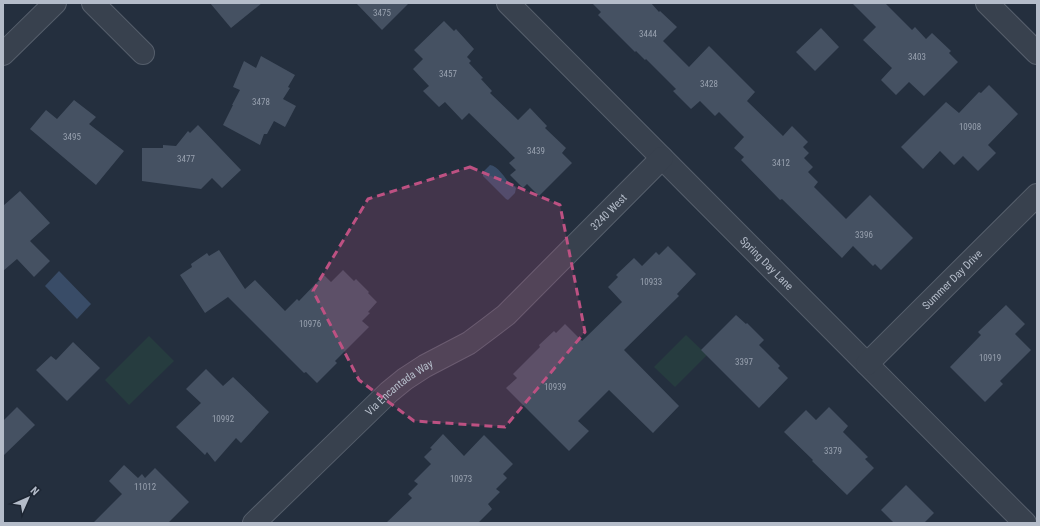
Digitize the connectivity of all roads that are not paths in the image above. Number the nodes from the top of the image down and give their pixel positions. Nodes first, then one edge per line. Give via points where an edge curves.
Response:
1 (55, 3) edge
2 (93, 3) edge
3 (508, 3) edge
4 (987, 3) edge
5 (143, 53) dead end
6 (1037, 53) edge
7 (3, 54) edge
8 (662, 158) junction
9 (1037, 195) edge
10 (554, 266) joint
11 (867, 364) junction
12 (254, 523) edge
13 (1025, 523) edge

1 - 7 street
2 - 5 street
3 - 8 street, Spring Day Lane
4 - 6 street
8 - 10 street, 3240 West
8 - 11 street, Spring Day Lane
9 - 11 street, Summer Day Drive
10 - 12 street, Via Encantada Way via 506,315 489,328 425,366 389,392
11 - 13 street, Spring Day Lane

